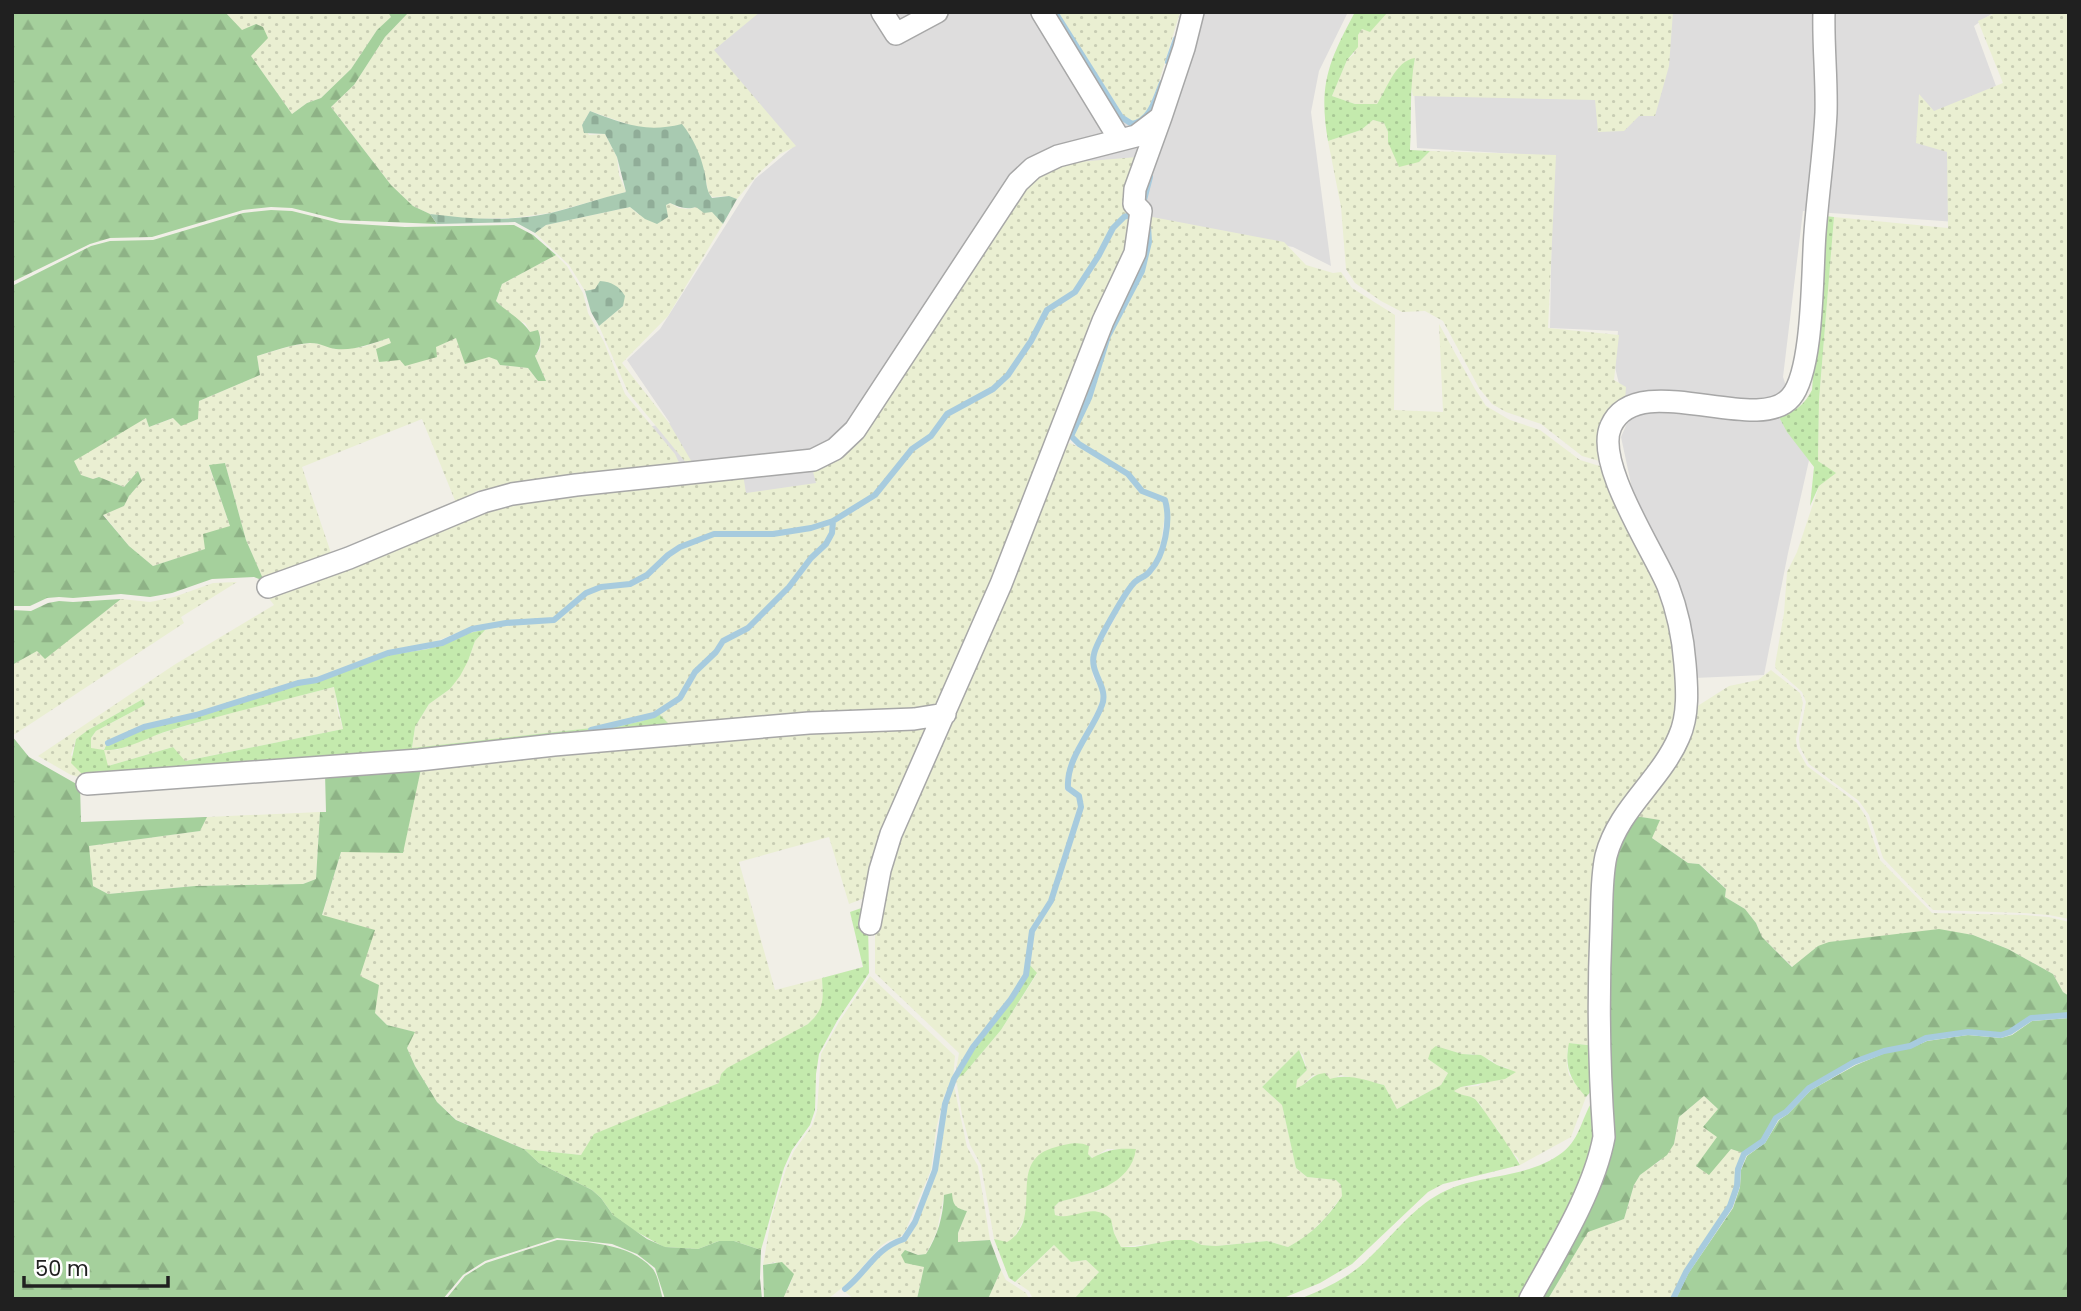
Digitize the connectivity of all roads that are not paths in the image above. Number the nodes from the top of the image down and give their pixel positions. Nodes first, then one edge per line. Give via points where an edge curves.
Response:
1 (882, 12) edge
2 (937, 12) edge
3 (1042, 12) edge
4 (1193, 12) edge
5 (1824, 12) edge
6 (1161, 117) junction
7 (1120, 140) junction
8 (268, 587) dead end
9 (945, 714) junction
10 (87, 784) dead end
11 (870, 924) dead end
12 (1530, 1299) edge

1 - 2 street via 896,34
3 - 7 street
4 - 6 street
5 - 12 street via 1826,112 1810,324 1800,381 1791,398 1772,409 1635,403 1611,425 1610,464 1668,586 1682,628 1686,704 1681,735 1616,829 1606,858 1600,967 1604,1137 1585,1194
6 - 7 street via 1136,136
6 - 9 street via 1135,189 1135,204 1141,211 1135,253 1103,321 1006,572
7 - 8 street via 1058,156 1033,168 1018,182 855,430 835,449 813,460 512,494
9 - 10 street
9 - 11 street via 891,834

